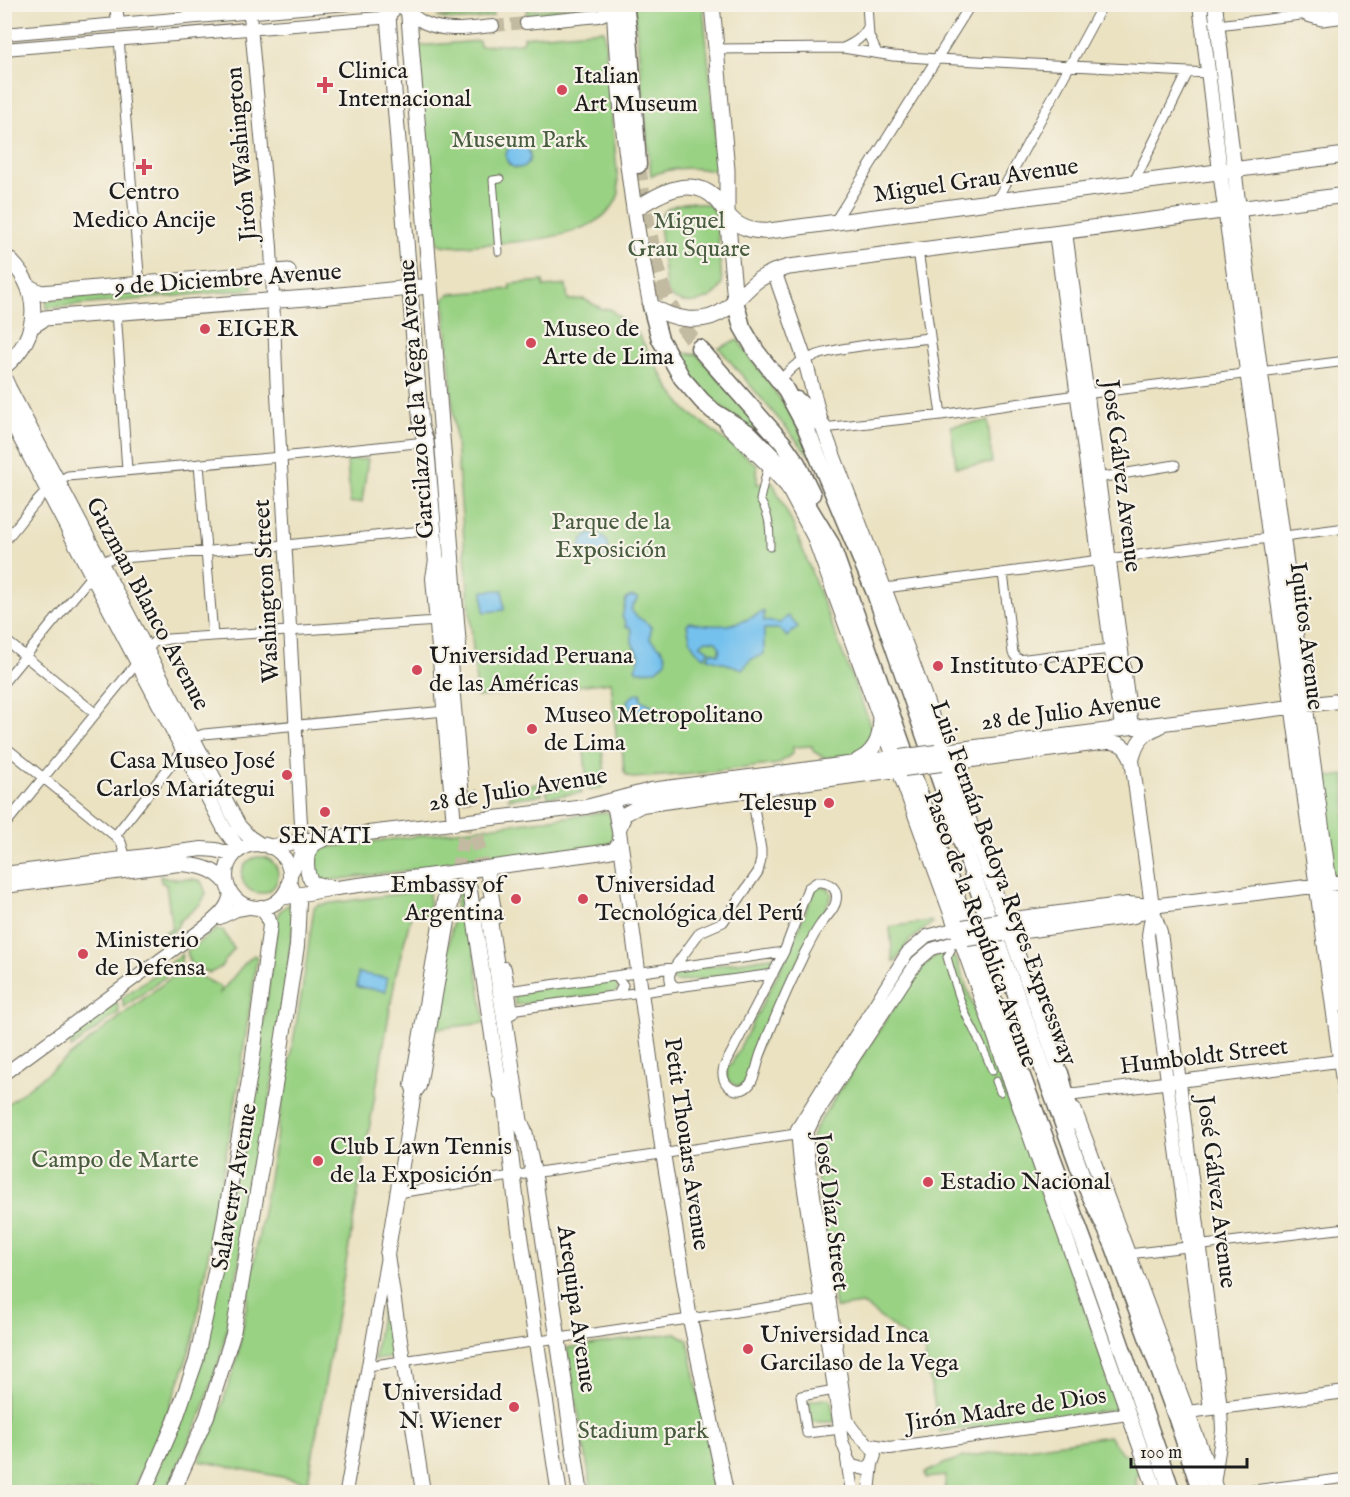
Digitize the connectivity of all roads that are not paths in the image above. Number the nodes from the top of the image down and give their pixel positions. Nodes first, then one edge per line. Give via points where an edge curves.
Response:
1 (116, 4) edge
2 (347, 4) edge
3 (614, 4) edge
4 (624, 4) edge
5 (712, 4) edge
6 (867, 4) edge
7 (971, 4) edge
8 (1103, 4) edge
9 (1200, 4) edge
10 (1215, 4) edge
11 (1346, 9) edge
12 (395, 14) edge
13 (1308, 14) junction
14 (1346, 15) edge
15 (250, 18) edge
16 (526, 23) tunnel mouth
17 (118, 24) junction
18 (1217, 25) junction
19 (493, 26) tunnel mouth
20 (868, 27) junction
21 (4, 34) edge
22 (119, 39) junction
23 (843, 48) junction
24 (4, 49) edge
25 (716, 49) junction
26 (877, 53) junction
27 (938, 59) junction
28 (1071, 66) junction
29 (1188, 72) junction
30 (1208, 73) junction
31 (1218, 93) junction
32 (1346, 155) edge
33 (638, 165) tunnel mouth
34 (1227, 173) junction
35 (500, 179) dead end
36 (1134, 182) junction
37 (1346, 195) edge
38 (997, 200) junction
39 (1232, 207) junction
40 (634, 210) junction
41 (727, 214) junction
42 (834, 223) junction
43 (1061, 232) junction
44 (918, 250) junction
45 (499, 252) dead end
46 (4, 255) edge
47 (288, 271) dead end
48 (774, 271) junction
49 (272, 273) junction
50 (140, 285) junction
51 (420, 286) junction
52 (29, 287) junction
53 (273, 300) junction
54 (735, 302) junction
55 (651, 306) junction
56 (116, 311) junction
57 (31, 327) junction
58 (929, 338) junction
59 (699, 348) tunnel mouth
60 (806, 360) junction
61 (1346, 361) edge
62 (4, 367) edge
63 (1255, 372) junction
64 (4, 376) edge
65 (781, 384) junction
66 (1082, 394) junction
67 (4, 407) edge
68 (712, 411) junction
69 (941, 415) junction
70 (822, 426) junction
71 (426, 442) junction
72 (281, 457) junction
73 (199, 464) junction
74 (1175, 465) dead end
75 (127, 470) junction
76 (766, 473) dead end
77 (1098, 478) junction
78 (53, 486) junction
79 (1346, 528) edge
80 (433, 530) junction
81 (6, 537) edge
82 (1276, 537) junction
83 (831, 544) junction
84 (286, 545) junction
85 (770, 547) dead end
86 (206, 550) junction
87 (436, 558) junction
88 (1104, 560) junction
89 (101, 564) junction
90 (1003, 573) junction
91 (92, 575) junction
92 (885, 588) junction
93 (438, 621) junction
94 (290, 631) junction
95 (213, 636) junction
96 (4, 639) edge
97 (1110, 649) junction
98 (142, 655) junction
99 (26, 656) junction
100 (4, 682) edge
101 (1346, 700) edge
102 (1299, 706) junction
103 (445, 711) junction
104 (95, 713) junction
105 (880, 721) junction
106 (1174, 721) junction
107 (295, 726) junction
108 (1127, 727) junction
109 (1107, 742) junction
110 (187, 743) junction
111 (4, 746) edge
112 (942, 758) junction
113 (1132, 760) junction
114 (899, 763) junction
115 (850, 764) junction
116 (43, 778) junction
117 (751, 789) junction
118 (610, 802) junction
119 (454, 824) junction
120 (4, 826) edge
121 (115, 836) junction
122 (620, 836) junction
123 (328, 838) junction
124 (301, 841) junction
125 (265, 846) junction
126 (237, 853) junction
127 (126, 858) junction
128 (487, 868) junction
129 (467, 871) junction
130 (4, 874) edge
131 (428, 876) junction
132 (289, 879) junction
133 (1346, 882) edge
134 (1323, 885) junction
135 (4, 886) edge
136 (228, 887) junction
137 (343, 887) junction
138 (453, 893) tunnel mouth
139 (297, 895) junction
140 (280, 898) junction
141 (483, 906) junction
142 (1152, 906) junction
143 (257, 908) junction
144 (1001, 920) junction
145 (206, 926) junction
146 (962, 934) junction
147 (1006, 934) junction
148 (951, 950) dead end
149 (784, 952) junction
150 (674, 968) junction
151 (638, 973) junction
152 (773, 974) junction
153 (616, 976) junction
154 (976, 981) junction
155 (676, 987) junction
156 (508, 990) junction
157 (642, 992) junction
158 (618, 995) junction
159 (1346, 1006) edge
160 (510, 1010) junction
161 (1343, 1060) edge
162 (252, 1063) junction
163 (278, 1068) junction
164 (992, 1071) dead end
165 (4, 1074) edge
166 (1060, 1074) junction
167 (996, 1081) dead end
168 (1174, 1082) junction
169 (1000, 1092) dead end
170 (414, 1093) junction
171 (1068, 1095) junction
172 (1346, 1103) edge
173 (525, 1133) junction
174 (802, 1133) junction
175 (663, 1153) junction
176 (533, 1172) junction
177 (513, 1175) junction
178 (397, 1193) junction
179 (1072, 1211) junction
180 (1346, 1228) edge
181 (1113, 1244) junction
182 (1194, 1246) junction
183 (1129, 1254) junction
184 (387, 1255) junction
185 (826, 1299) junction
186 (690, 1319) junction
187 (557, 1338) junction
188 (536, 1341) junction
189 (403, 1361) junction
190 (368, 1366) junction
191 (837, 1384) junction
192 (1346, 1392) edge
193 (1215, 1409) junction
194 (1188, 1412) junction
195 (1128, 1414) junction
196 (841, 1429) junction
197 (868, 1444) junction
198 (890, 1448) junction
199 (847, 1456) junction
200 (873, 1461) junction
201 (1346, 1478) edge
202 (1154, 1490) edge
203 (1210, 1490) edge
204 (144, 1492) edge
205 (173, 1492) edge
206 (346, 1492) edge
207 (423, 1492) edge
208 (559, 1492) edge
209 (580, 1492) edge
210 (726, 1492) edge
211 (852, 1492) edge
212 (869, 1492) edge
213 (1172, 1492) edge
214 (1238, 1492) edge

1 - 17 street
2 - 15 street
3 - 16 street via 599,16
3 - 40 main road
4 - 33 highway
5 - 25 main road
6 - 20 street
7 - 27 street
8 - 28 street
9 - 30 main road
10 - 18 main road
11 - 13 street
12 - 15 street
12 - 19 street via 441,28
12 - 51 main road, Garcilazo de la Vega Avenue
12 - 51 main road
13 - 14 main road via 1322,18
13 - 18 street
15 - 17 street
15 - 22 street
15 - 49 street, Jirón Washington
17 - 21 street
18 - 31 main road
20 - 23 street via 865,35
20 - 26 street
22 - 24 street
22 - 50 street
23 - 25 street
23 - 26 street
25 - 41 main road
26 - 27 street
27 - 28 street
27 - 42 street
28 - 29 street
28 - 38 street
29 - 30 street
29 - 36 street
30 - 31 main road
31 - 34 main road, Iquitos Avenue
32 - 34 main road, Miguel Grau Avenue
34 - 36 main road, Miguel Grau Avenue
34 - 39 main road, Iquitos Avenue
35 - 45 street via 493,180
36 - 38 main road, Miguel Grau Avenue
37 - 39 main road
38 - 42 main road, Miguel Grau Avenue
39 - 43 main road
39 - 63 main road, Iquitos Avenue
40 - 41 main road, Miguel Grau Avenue via 666,191 693,187 713,196
40 - 55 main road
41 - 42 main road, Miguel Grau Avenue via 743,226 759,231
41 - 54 main road
43 - 44 main road
43 - 66 street
44 - 48 main road
44 - 58 street
46 - 52 main road
47 - 49 main road, 9 de Diciembre Avenue
48 - 54 main road
48 - 60 main road, Paseo de la República Avenue
49 - 50 main road, 9 de Diciembre Avenue
49 - 53 street, Jirón Washington
50 - 52 main road, 9 de Diciembre Avenue via 41,293
51 - 53 main road, 9 de Diciembre Avenue
51 - 71 main road, Garcilazo de la Vega Avenue via 429,426
51 - 87 main road, Garcilazo de la Vega Avenue via 466,791 442,578
52 - 57 main road
53 - 56 main road, 9 de Diciembre Avenue
53 - 72 street, Washington Street
54 - 55 main road via 719,313 692,320 673,317
54 - 65 highway, Luis Fernán Bedoya Reyes Expressway via 742,327
55 - 68 highway, Luis Fernán Bedoya Reyes Expressway via 672,363
56 - 57 main road, 9 de Diciembre Avenue via 45,318
56 - 75 street
57 - 62 main road via 19,354
58 - 60 street
58 - 69 street
59 - 83 highway via 783,442 813,495
60 - 65 street via 795,366
60 - 70 main road, Paseo de la República Avenue
61 - 63 street
63 - 66 street
63 - 82 main road, Iquitos Avenue
64 - 78 main road, Guzman Blanco Avenue
65 - 70 highway
65 - 181 highway, Luis Fernán Bedoya Reyes Expressway via 814,446 874,593 1085,1184
66 - 69 street
66 - 77 street, José Gálvez Avenue
66 - 88 street
67 - 78 main road, Guzman Blanco Avenue
68 - 83 highway, Luis Fernán Bedoya Reyes Expressway via 750,434 788,473
68 - 105 main road, Paseo de la República Avenue via 787,486 802,511
69 - 70 street
70 - 92 main road, Paseo de la República Avenue
71 - 72 street
71 - 80 main road, Garcilazo de la Vega Avenue
72 - 73 street
72 - 84 street, Washington Street
73 - 75 street
73 - 86 street
74 - 77 street
75 - 78 street via 68,476
76 - 85 street via 760,500 769,520
77 - 88 street, José Gálvez Avenue
78 - 81 street
78 - 89 main road, Guzman Blanco Avenue
78 - 91 main road, Guzman Blanco Avenue
79 - 82 street
80 - 84 street
80 - 87 main road, Garcilazo de la Vega Avenue
82 - 88 street
82 - 102 main road, Iquitos Avenue
83 - 179 highway, Luis Fernán Bedoya Reyes Expressway
84 - 86 street
84 - 94 street, Washington Street
86 - 89 street via 109,559
86 - 95 street
87 - 93 main road, Garcilazo de la Vega Avenue via 433,578
88 - 90 street
88 - 97 street, José Gálvez Avenue
88 - 108 street, José Gálvez Avenue
89 - 91 street
89 - 98 main road, Guzman Blanco Avenue
90 - 92 street
90 - 97 street via 1013,653 1018,660
91 - 98 main road, Guzman Blanco Avenue
91 - 99 street
92 - 112 main road, Paseo de la República Avenue
93 - 94 street
93 - 103 main road, Garcilazo de la Vega Avenue
94 - 95 street
94 - 107 street, Washington Street
95 - 98 street via 154,642
96 - 99 street
97 - 108 street, José Gálvez Avenue
98 - 104 street
98 - 110 main road, Guzman Blanco Avenue
99 - 100 street
99 - 104 street
101 - 102 main road, 28 de Julio Avenue
102 - 106 main road, 28 de Julio Avenue
102 - 134 main road, Iquitos Avenue
103 - 107 street
103 - 119 main road, Garcilazo de la Vega Avenue
104 - 116 street
105 - 114 main road, Paseo de la República Avenue
105 - 115 main road via 874,747 864,758
106 - 108 main road, 28 de Julio Avenue
106 - 113 main road via 1141,737
107 - 110 street via 204,734
107 - 124 street, Washington Street
108 - 109 main road via 1129,734 1125,737
108 - 112 main road, 28 de Julio Avenue
109 - 112 main road, 28 de Julio Avenue
109 - 113 main road, 28 de Julio Avenue via 1122,745
110 - 121 street
110 - 125 main road, Guzman Blanco Avenue via 239,826
110 - 126 main road, Guzman Blanco Avenue
111 - 116 street
112 - 114 main road, 28 de Julio Avenue, bridge
112 - 144 main road, Paseo de la República Avenue
113 - 142 main road, José Gálvez Avenue
114 - 115 main road, 28 de Julio Avenue
114 - 117 main road, 28 de Julio Avenue
114 - 146 main road, Paseo de la República Avenue
115 - 118 main road, 28 de Julio Avenue via 651,790
116 - 120 street
116 - 121 street
117 - 122 main road, 28 de Julio Avenue via 639,806 625,813
117 - 150 street via 761,850 758,872 723,922 700,932
118 - 119 main road, 28 de Julio Avenue
118 - 122 main road, Petit Thouars Avenue via 616,811
119 - 123 main road, 28 de Julio Avenue
121 - 127 street
122 - 128 main road via 614,850
122 - 151 main road, Petit Thouars Avenue
123 - 124 main road, 28 de Julio Avenue
123 - 137 main road via 310,848 308,877 317,885
124 - 125 main road, 28 de Julio Avenue
124 - 132 street, Washington Street via 299,860
125 - 126 main road via 246,847
125 - 132 main road via 286,861
126 - 127 main road via 207,849
126 - 136 main road via 227,868
127 - 130 main road
128 - 129 main road
128 - 141 main road, Arequipa Avenue
129 - 131 main road
129 - 141 main road, Arequipa Avenue
131 - 137 main road
131 - 170 street via 442,880 445,890 411,1085
132 - 139 main road, Salaverry Avenue
132 - 140 main road
133 - 134 main road
134 - 142 main road
134 - 159 main road, Iquitos Avenue
134 - 161 main road, Iquitos Avenue
135 - 136 main road via 179,864 210,870 221,876
136 - 143 main road via 240,902
136 - 145 street via 226,907
137 - 139 main road
138 - 170 main road
139 - 140 main road
139 - 163 main road, Salaverry Avenue via 297,946
140 - 143 main road
141 - 156 main road, Arequipa Avenue
141 - 173 main road, Arequipa Avenue
141 - 177 main road, Arequipa Avenue
142 - 144 main road via 1128,904
142 - 147 main road via 1134,916
142 - 168 street, José Gálvez Avenue via 1148,935
143 - 145 street via 237,910
143 - 162 main road, Salaverry Avenue via 268,918 270,930
144 - 146 main road, bridge
144 - 147 main road, Paseo de la República Avenue
145 - 165 street
146 - 147 main road, bridge
146 - 154 main road, Paseo de la República Avenue
146 - 174 street, José Díaz Street via 932,949 917,962
147 - 166 main road, Paseo de la República Avenue
148 - 164 street via 947,957 953,978
149 - 150 street
149 - 152 street
149 - 152 street via 808,888 817,882 827,883 837,895 835,906 806,951 752,1080 745,1088 736,1090 724,1081 722,1072
150 - 151 street
150 - 155 street via 669,979
151 - 153 street
151 - 157 main road, Petit Thouars Avenue
152 - 155 street
153 - 156 street
153 - 158 street via 623,985
154 - 179 highway via 1000,1029 1056,1188
154 - 195 main road, Paseo de la República Avenue
155 - 157 street
156 - 160 main road, Arequipa Avenue
157 - 158 street
157 - 175 main road, Petit Thouars Avenue
158 - 160 street
160 - 173 main road, Arequipa Avenue via 526,1116
161 - 168 street, Humboldt Street
161 - 172 main road, Iquitos Avenue
162 - 163 main road
162 - 204 main road, Salaverry Avenue via 196,1362 176,1421
163 - 205 main road, Salaverry Avenue via 233,1334 207,1416
166 - 171 main road, Paseo de la República Avenue
166 - 181 highway via 1072,1120 1111,1226
167 - 169 street
168 - 171 street, Humboldt Street
168 - 182 street, José Gálvez Avenue
170 - 178 main road
171 - 183 main road, Paseo de la República Avenue
173 - 176 main road, Arequipa Avenue
174 - 175 street
174 - 185 street, José Díaz Street
175 - 176 street
175 - 186 main road, Petit Thouars Avenue
176 - 177 street
176 - 187 main road, Arequipa Avenue
177 - 178 street
177 - 188 main road, Arequipa Avenue
178 - 184 main road
179 - 213 highway, Luis Fernán Bedoya Reyes Expressway
180 - 182 street
181 - 203 highway, Luis Fernán Bedoya Reyes Expressway via 1176,1416
182 - 183 street
182 - 193 street, José Gálvez Avenue
183 - 194 main road, Paseo de la República Avenue
184 - 189 main road
184 - 190 street
185 - 186 street
185 - 191 street, José Díaz Street
186 - 187 street
186 - 210 main road, Petit Thouars Avenue
187 - 188 street
187 - 209 main road, Arequipa Avenue
188 - 189 street
188 - 208 main road, Arequipa Avenue
189 - 190 street
189 - 207 main road
190 - 206 street
191 - 196 street, José Díaz Street
191 - 196 street via 801,1395 807,1433
191 - 197 street, José Díaz Street via 851,1429
192 - 193 street
193 - 194 street
193 - 203 street, José Gálvez Avenue via 1222,1431
194 - 203 main road, Paseo de la República Avenue
195 - 198 street, Jirón Madre de Dios
195 - 202 main road, Paseo de la República Avenue
196 - 199 street, José Díaz Street
197 - 198 street, Jirón Madre de Dios
197 - 199 street via 853,1443
197 - 200 street via 874,1451
198 - 200 street, Jirón Madre de Dios
199 - 200 street via 856,1468 865,1469
199 - 211 street
200 - 212 street
201 - 214 street

